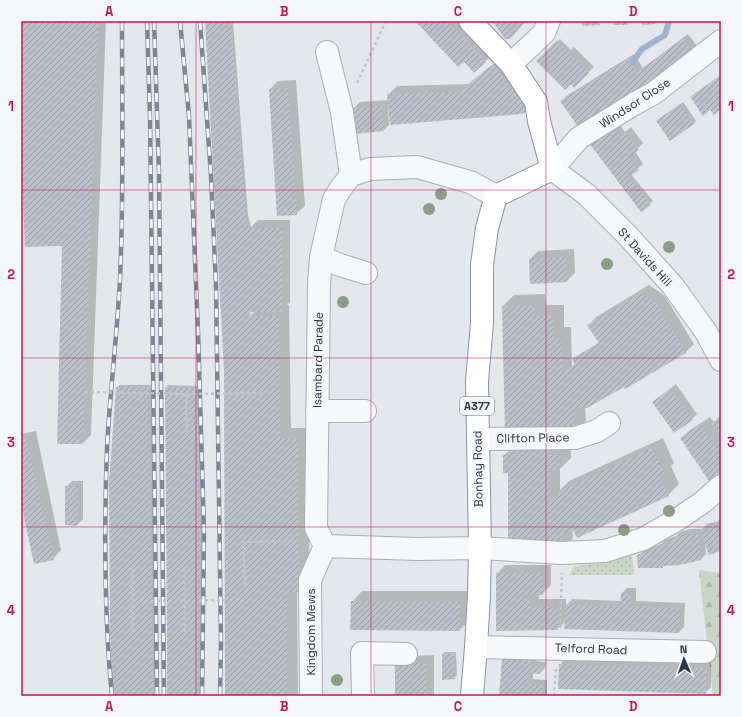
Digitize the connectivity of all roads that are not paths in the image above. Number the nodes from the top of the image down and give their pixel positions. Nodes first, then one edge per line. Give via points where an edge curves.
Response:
1 (470, 21) edge
2 (549, 21) edge
3 (721, 41) edge
4 (327, 52) dead end
5 (511, 64) junction
6 (552, 169) junction
7 (351, 175) junction
8 (496, 196) junction
9 (321, 257) junction
10 (366, 273) dead end
11 (721, 360) edge
12 (317, 411) junction
13 (365, 411) dead end
14 (609, 423) dead end
15 (478, 439) junction
16 (721, 486) edge
17 (325, 546) junction
18 (480, 548) junction
19 (476, 647) junction
20 (705, 652) dead end
21 (406, 654) dead end
22 (311, 696) edge
23 (363, 696) edge
24 (472, 696) edge

1 - 5 highway
2 - 5 street via 544,32
3 - 6 street, Windsor Close via 654,93 580,138
4 - 7 street via 342,112
5 - 6 highway via 536,102
6 - 8 highway
6 - 11 street, St Davids Hill via 586,194 672,286 706,332
7 - 8 street via 370,169 417,168 470,182
7 - 9 street, Isambard Parade via 334,199
8 - 15 highway, Bonhay Road / A377 via 487,228 482,265 482,323 476,381
9 - 10 street
9 - 12 street, Isambard Parade via 318,284
12 - 13 street
12 - 17 street, Isambard Parade via 316,528
14 - 15 street, Clifton Place via 597,432 575,438
15 - 18 highway, Bonhay Road / A377
16 - 18 street via 678,519 643,539 605,551 562,552
17 - 18 street
17 - 22 street, Kingdom Mews via 310,580
18 - 19 highway, Bonhay Road / A377
19 - 20 street, Telford Road
19 - 24 highway, Bonhay Road / A377
21 - 23 street via 362,653

